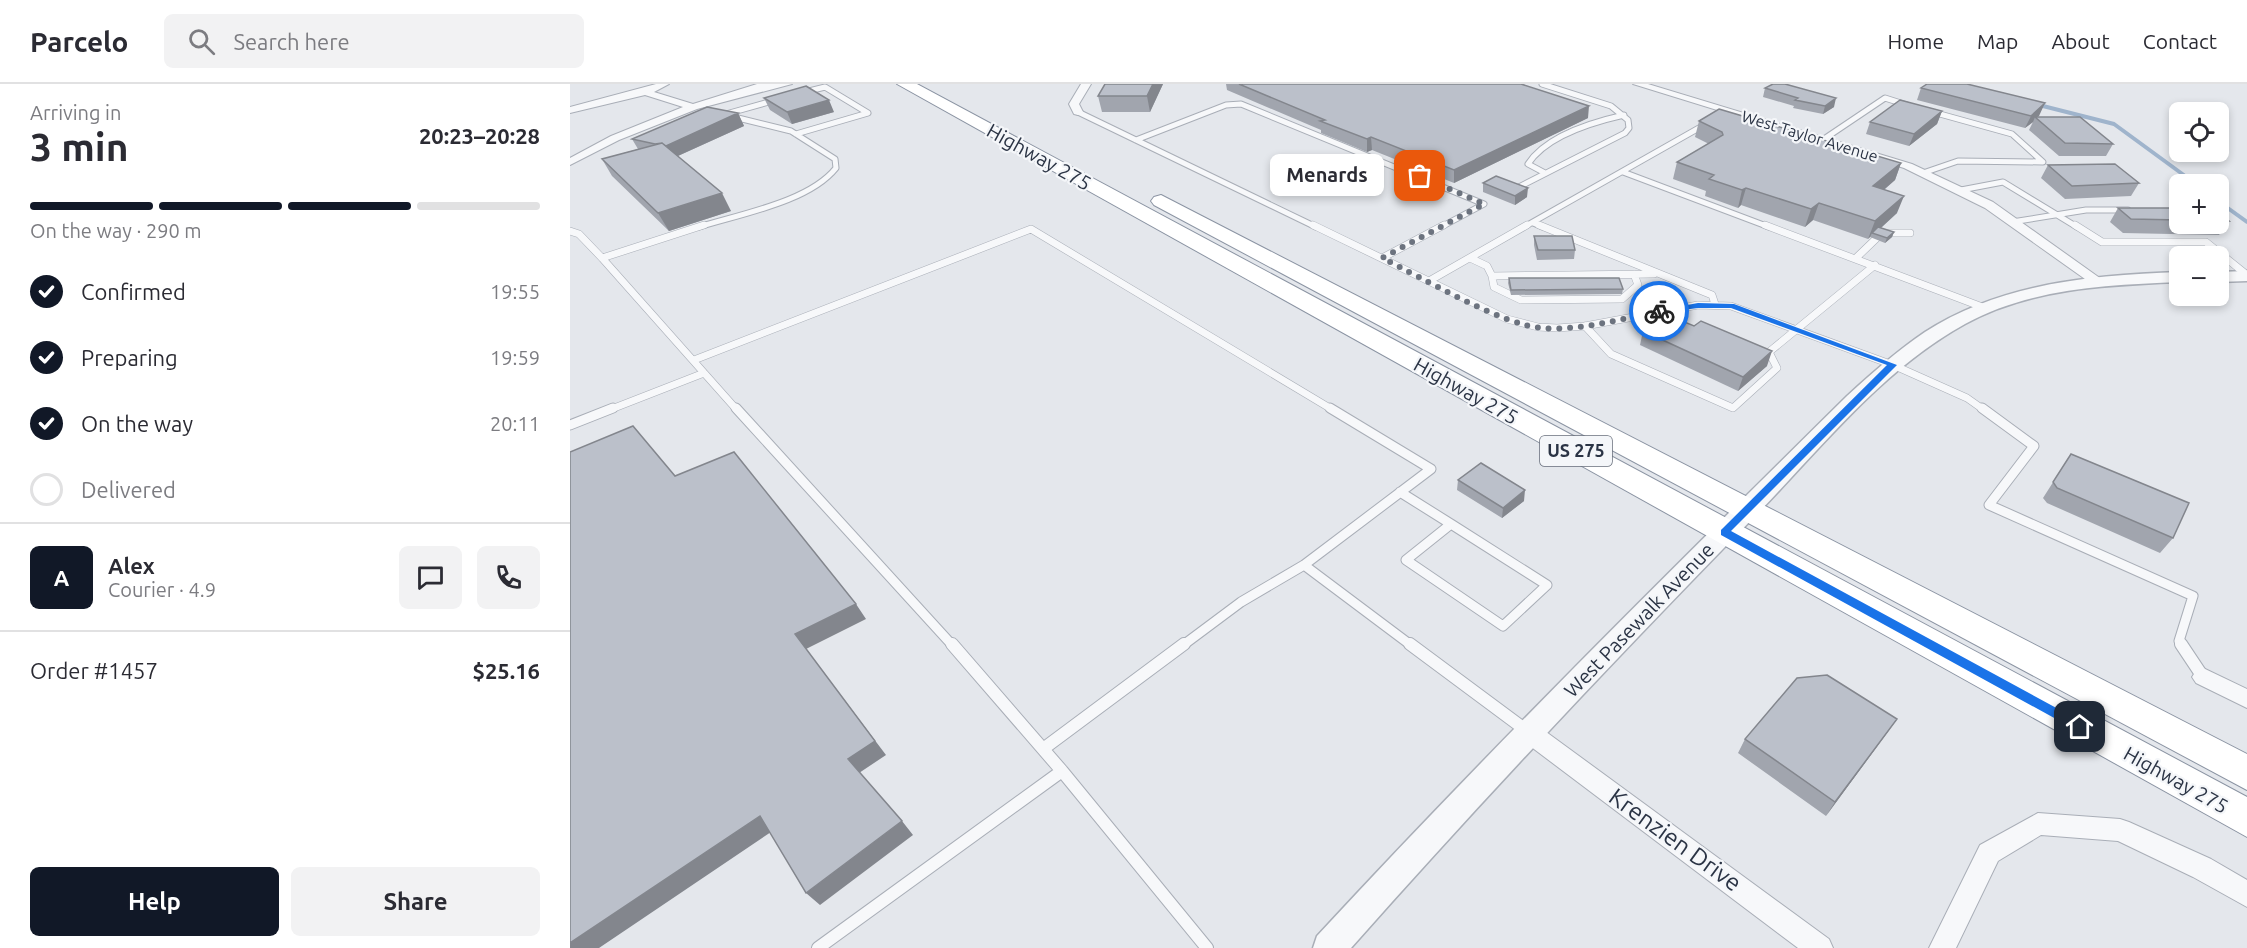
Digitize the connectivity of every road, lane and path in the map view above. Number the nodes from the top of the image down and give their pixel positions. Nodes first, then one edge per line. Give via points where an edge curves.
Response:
1 (664, 84) edge
2 (767, 84) edge
3 (787, 84) edge
4 (905, 84) edge
5 (937, 84) edge
6 (1086, 84) edge
7 (1542, 84) edge
8 (1638, 84) edge
9 (645, 92) junction
10 (792, 96) edge
11 (780, 99) edge
12 (693, 108) junction
13 (570, 110) edge
14 (1078, 112) joint
15 (724, 114) junction
16 (1624, 115) junction
17 (1709, 123) edge
18 (796, 134) junction
19 (1824, 139) junction
20 (1136, 140) junction
21 (570, 162) edge
22 (1623, 172) junction
23 (1545, 173) junction
24 (1923, 173) junction
25 (1961, 190) junction
26 (1510, 191) edge
27 (2132, 210) edge
28 (2060, 214) junction
29 (2012, 222) junction
30 (1533, 223) junction
31 (570, 231) edge
32 (1910, 233) dead end
33 (602, 258) junction
34 (1382, 258) junction
35 (1470, 258) junction
36 (1856, 258) junction
37 (1875, 265) junction
38 (1634, 274) junction
39 (1659, 274) junction
40 (1492, 276) junction
41 (2247, 276) edge
42 (2229, 277) edge
43 (2169, 278) edge
44 (1429, 281) junction
45 (2097, 281) junction
46 (1715, 304) junction
47 (1985, 308) junction
48 (1585, 326) junction
49 (1799, 329) junction
50 (694, 360) junction
51 (1893, 365) junction
52 (704, 373) junction
53 (570, 425) edge
54 (1400, 492) junction
55 (1748, 509) junction
56 (1450, 524) junction
57 (1724, 532) junction
58 (1304, 565) junction
59 (2203, 677) joint
60 (2247, 699) edge
61 (1530, 733) junction
62 (1043, 749) junction
63 (1062, 771) junction
64 (2247, 773) edge
65 (2247, 818) edge
66 (2247, 894) edge
67 (818, 948) edge
68 (1207, 948) edge
69 (1329, 948) edge
70 (1820, 948) edge
71 (1942, 948) edge

1 - 9 street
2 - 12 street
3 - 12 street
4 - 57 highway, Highway 275 / US 275
5 - 55 highway, Highway 275 / US 275
6 - 14 street via 1074,104
7 - 16 lane via 1611,106
8 - 19 street, West Taylor Avenue via 1724,115
9 - 12 street
9 - 13 street
10 - 18 lane via 825,87 868,113
11 - 15 lane
12 - 15 lane
12 - 21 street via 634,130
14 - 20 lane
15 - 18 lane
16 - 23 lane via 1629,128 1625,133
16 - 23 lane via 1595,124 1534,154 1528,164
17 - 22 lane
18 - 33 lane via 835,159 836,168 817,187
19 - 24 street, West Taylor Avenue
19 - 24 lane via 1885,98 2012,134 2043,162 1958,162
20 - 34 lane
20 - 34 lane via 1226,105 1241,104 1487,203
22 - 30 lane
22 - 36 lane
23 - 26 lane
24 - 25 street, West Taylor Avenue
25 - 28 lane via 2003,182
25 - 29 street, West Taylor Avenue
27 - 28 lane
28 - 29 lane
28 - 41 lane via 2102,242 2206,242
29 - 45 street, West Taylor Avenue
30 - 35 lane
30 - 39 lane
31 - 33 lane via 579,234
32 - 36 lane via 1882,233
33 - 50 lane
34 - 44 lane
35 - 40 lane via 1487,266
35 - 44 lane
36 - 37 lane
37 - 47 lane
37 - 49 lane
38 - 39 lane
38 - 40 lane
38 - 40 lane via 1638,285 1622,299 1521,300 1494,287
39 - 46 lane via 1712,295
41 - 42 street
43 - 45 street, West Pasewalk Avenue
44 - 48 lane via 1507,319 1557,328
45 - 47 street, West Pasewalk Avenue via 2021,295
46 - 48 lane
46 - 49 lane
47 - 51 street, West Pasewalk Avenue via 1941,331
48 - 49 lane via 1611,354 1733,408 1777,368 1769,352
49 - 51 lane
50 - 52 lane
50 - 54 lane via 1031,230 1431,469
51 - 55 street, West Pasewalk Avenue
51 - 59 lane via 1967,398 2034,446 1989,505 2193,596 2179,641
52 - 53 lane
52 - 62 lane via 938,628
54 - 56 lane
54 - 58 lane
55 - 57 street, West Pasewalk Avenue
55 - 64 highway, Highway 275 / US 275
56 - 56 lane via 1547,585 1503,626 1406,561
57 - 61 street, West Pasewalk Avenue
57 - 65 highway, Highway 275 / US 275
58 - 61 lane
58 - 62 lane via 1241,602
59 - 60 street
61 - 69 street, West Pasewalk Avenue
61 - 70 street, Krenzien Drive
62 - 63 lane
63 - 67 lane
63 - 68 lane
66 - 71 street via 2120,830 2038,824 1989,853

